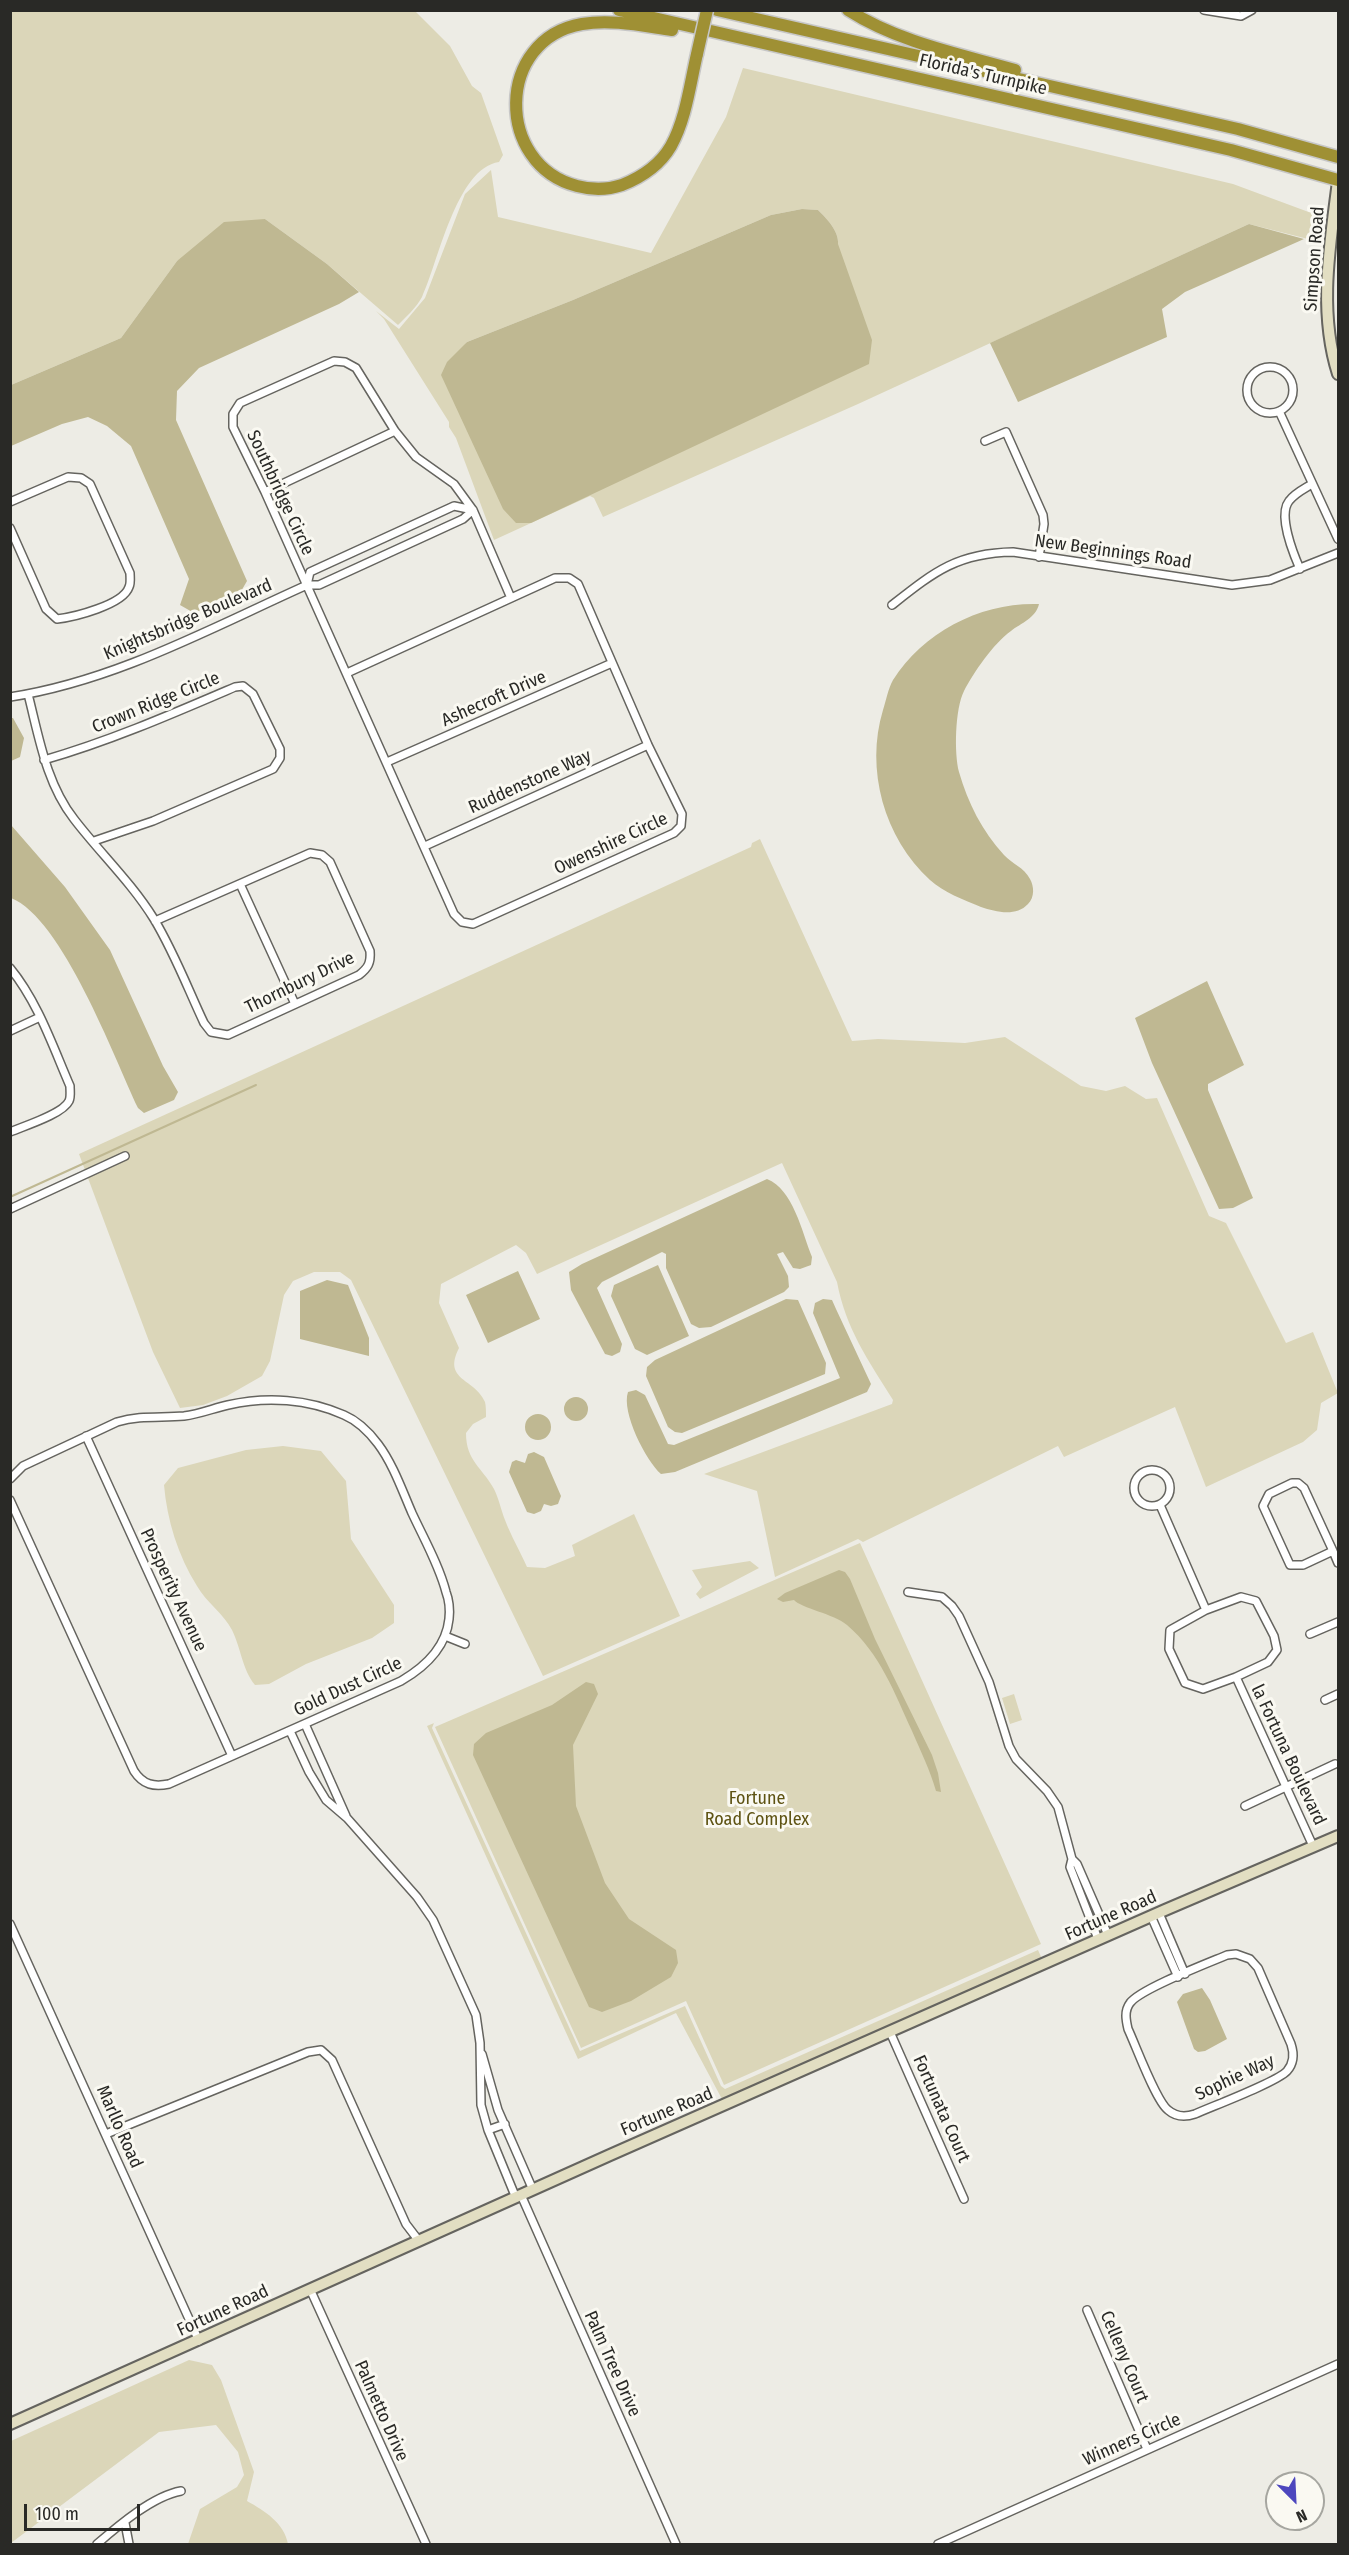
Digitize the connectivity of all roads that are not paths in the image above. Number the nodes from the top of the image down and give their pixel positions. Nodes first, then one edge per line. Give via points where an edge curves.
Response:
1 (619, 10) edge
2 (707, 10) edge
3 (717, 10) edge
4 (848, 10) edge
5 (1204, 10) edge
6 (1252, 10) edge
7 (758, 42) junction
8 (1081, 93) junction
9 (1338, 157) edge
10 (1338, 180) edge
11 (1338, 374) edge
12 (1279, 411) junction
13 (395, 431) junction
14 (985, 441) dead end
15 (1312, 484) junction
16 (265, 492) junction
17 (10, 502) edge
18 (473, 510) junction
19 (10, 528) edge
20 (388, 536) junction
21 (1338, 539) edge
22 (394, 551) junction
23 (1338, 553) edge
24 (1039, 557) junction
25 (1300, 569) junction
26 (307, 585) junction
27 (511, 598) junction
28 (892, 605) dead end
29 (612, 663) junction
30 (347, 673) junction
31 (28, 694) junction
32 (10, 697) edge
33 (648, 746) junction
34 (44, 760) junction
35 (387, 762) junction
36 (94, 841) junction
37 (424, 846) junction
38 (240, 884) junction
39 (155, 921) junction
40 (10, 968) edge
41 (295, 1004) junction
42 (40, 1017) junction
43 (10, 1031) edge
44 (10, 1132) edge
45 (125, 1156) dead end
46 (10, 1209) edge
47 (86, 1436) junction
48 (10, 1479) edge
49 (10, 1500) edge
50 (1160, 1505) junction
51 (1333, 1551) junction
52 (1338, 1563) edge
53 (909, 1592) dead end
54 (1206, 1610) junction
55 (1338, 1622) edge
56 (1310, 1634) dead end
57 (445, 1636) junction
58 (465, 1644) dead end
59 (1236, 1677) junction
60 (1338, 1694) edge
61 (1325, 1700) dead end
62 (304, 1724) junction
63 (290, 1731) junction
64 (232, 1756) junction
65 (1335, 1764) dead end
66 (1286, 1787) junction
67 (1245, 1806) dead end
68 (347, 1818) junction
69 (1338, 1836) edge
70 (1313, 1846) junction
71 (1072, 1859) junction
72 (1155, 1914) junction
73 (10, 1924) edge
74 (1103, 1937) junction
75 (1185, 1974) junction
76 (1178, 1977) junction
77 (890, 2032) junction
78 (480, 2043) junction
79 (504, 2124) junction
80 (488, 2130) junction
81 (106, 2134) junction
82 (533, 2190) junction
83 (519, 2197) junction
84 (964, 2199) dead end
85 (419, 2241) junction
86 (310, 2289) junction
87 (1087, 2310) dead end
88 (199, 2341) junction
89 (1338, 2364) edge
90 (10, 2424) edge
91 (1147, 2450) junction
92 (182, 2491) dead end
93 (125, 2523) junction
94 (98, 2544) edge
95 (129, 2544) edge
96 (426, 2544) edge
97 (676, 2544) edge
98 (938, 2544) edge

1 - 7 highway, Florida's Turnpike
2 - 7 highway, bridge via 697,54 679,126 656,166 638,179 613,188 590,189 547,172 533,157 522,139 516,115 519,76 530,56 560,31 580,24 629,24
3 - 8 highway, Florida's Turnpike
4 - 8 highway via 910,40
5 - 6 street via 1241,16
7 - 10 highway, Florida's Turnpike via 1231,150
8 - 9 highway, Florida's Turnpike via 1238,129
10 - 11 street, Simpson Road via 1325,298
12 - 12 street via 1258,409 1249,399 1251,378 1262,369 1277,368 1293,385 1290,401
12 - 15 street
13 - 16 street
13 - 16 street, Southbridge Circle via 356,369 345,362 334,361 240,403 233,414 233,428
13 - 18 street, Southbridge Circle via 416,457 454,484
14 - 24 street via 1006,432 1043,515
15 - 21 street
15 - 25 street via 1287,503 1284,515
16 - 26 street, Southbridge Circle
17 - 19 street via 68,477 90,484 130,573 129,588 120,600 72,618 57,619 46,609
18 - 20 street, Knightsbridge Boulevard via 454,506
18 - 22 street, Knightsbridge Boulevard via 463,519
18 - 27 street, Southbridge Circle
20 - 22 street
20 - 26 street, Knightsbridge Boulevard via 310,572
22 - 26 street, Knightsbridge Boulevard via 319,585
23 - 25 street, New Beginnings Road
24 - 25 street, New Beginnings Road via 1232,585 1270,580
24 - 28 street, New Beginnings Road via 1013,552 963,559 927,577
26 - 30 street, Owenshire Circle
26 - 31 street, Knightsbridge Boulevard via 123,667
27 - 29 street, Owenshire Circle via 555,578 569,578 578,584
27 - 30 street, Owenshire Circle
29 - 33 street, Owenshire Circle
29 - 35 street, Ashecroft Drive
30 - 35 street, Owenshire Circle
31 - 32 street, Knightsbridge Boulevard
31 - 34 street, Thornbury Drive
33 - 37 street, Ruddenstone Way
33 - 37 street, Owenshire Circle via 682,814 681,826 674,833 473,924 462,922 454,914
34 - 36 street, Thornbury Drive via 73,818
34 - 36 street, Crown Ridge Circle via 142,727 235,687 243,686 253,694 280,748 280,758 273,769 153,821
35 - 37 street, Owenshire Circle
36 - 39 street, Thornbury Drive via 130,883
38 - 39 street, Thornbury Drive
38 - 41 street
38 - 41 street, Thornbury Drive via 310,853 322,855 330,862 370,951 370,961 359,975
39 - 41 street, Thornbury Drive via 211,1032 228,1035
40 - 42 street
42 - 43 street
42 - 44 street via 70,1086 69,1102 60,1110
45 - 46 street
47 - 48 street, Gold Dust Circle via 23,1466
47 - 57 street, Gold Dust Circle via 132,1417 190,1415 258,1400 295,1401 346,1415 371,1435 386,1457 437,1567 449,1606
47 - 64 street, Prosperity Avenue
49 - 64 street, Gold Dust Circle via 138,1778 152,1785 170,1784
50 - 50 street via 1170,1492 1168,1480 1160,1472 1144,1472 1135,1481 1135,1494 1147,1506
50 - 54 street
51 - 51 street via 1303,1565 1290,1564 1263,1506 1269,1494 1292,1483 1304,1488
51 - 52 street
53 - 71 street via 942,1597 959,1616 989,1682 1008,1746 1058,1807
54 - 59 street, la Fortuna Boulevard via 1170,1630 1169,1649 1185,1683 1203,1689
54 - 59 street, la Fortuna Boulevard via 1241,1597 1256,1601 1274,1636 1277,1650 1268,1662
55 - 56 street
57 - 58 street
57 - 62 street, Gold Dust Circle via 433,1657 412,1674
59 - 66 street, la Fortuna Boulevard
60 - 61 street
62 - 63 street, Gold Dust Circle
62 - 68 street
63 - 64 street, Gold Dust Circle
63 - 68 street via 326,1800
65 - 66 street
66 - 67 street
66 - 70 street, la Fortuna Boulevard
68 - 78 street via 427,1910 476,2015
69 - 70 street, Fortune Road
70 - 72 street, Fortune Road
71 - 74 street
71 - 74 street via 1070,1867
72 - 74 street, Fortune Road
72 - 75 street
72 - 76 street
73 - 81 street, Marllo Road
74 - 77 street, Fortune Road
75 - 76 street, Sophie Way
75 - 76 street, Sophie Way via 1232,1954 1255,1963 1291,2044 1293,2056 1288,2069 1188,2116 1165,2108 1128,2029 1126,2016 1135,1997
77 - 82 street, Fortune Road
77 - 84 street, Fortunata Court
78 - 79 street
78 - 80 street, Palm Tree Drive via 478,2084
79 - 80 street
79 - 82 street
80 - 83 street, Palm Tree Drive
81 - 85 street via 321,2050 332,2060 406,2224
81 - 88 street, Marllo Road
82 - 83 street, Fortune Road
83 - 85 street, Fortune Road
83 - 97 street, Palm Tree Drive
85 - 86 street, Fortune Road
86 - 88 street, Fortune Road
86 - 96 street, Palmetto Drive
87 - 91 street, Celleny Court
88 - 90 street, Fortune Road
89 - 91 street, Winners Circle
91 - 98 street, Winners Circle
92 - 93 street via 166,2494
93 - 94 street
93 - 95 street

